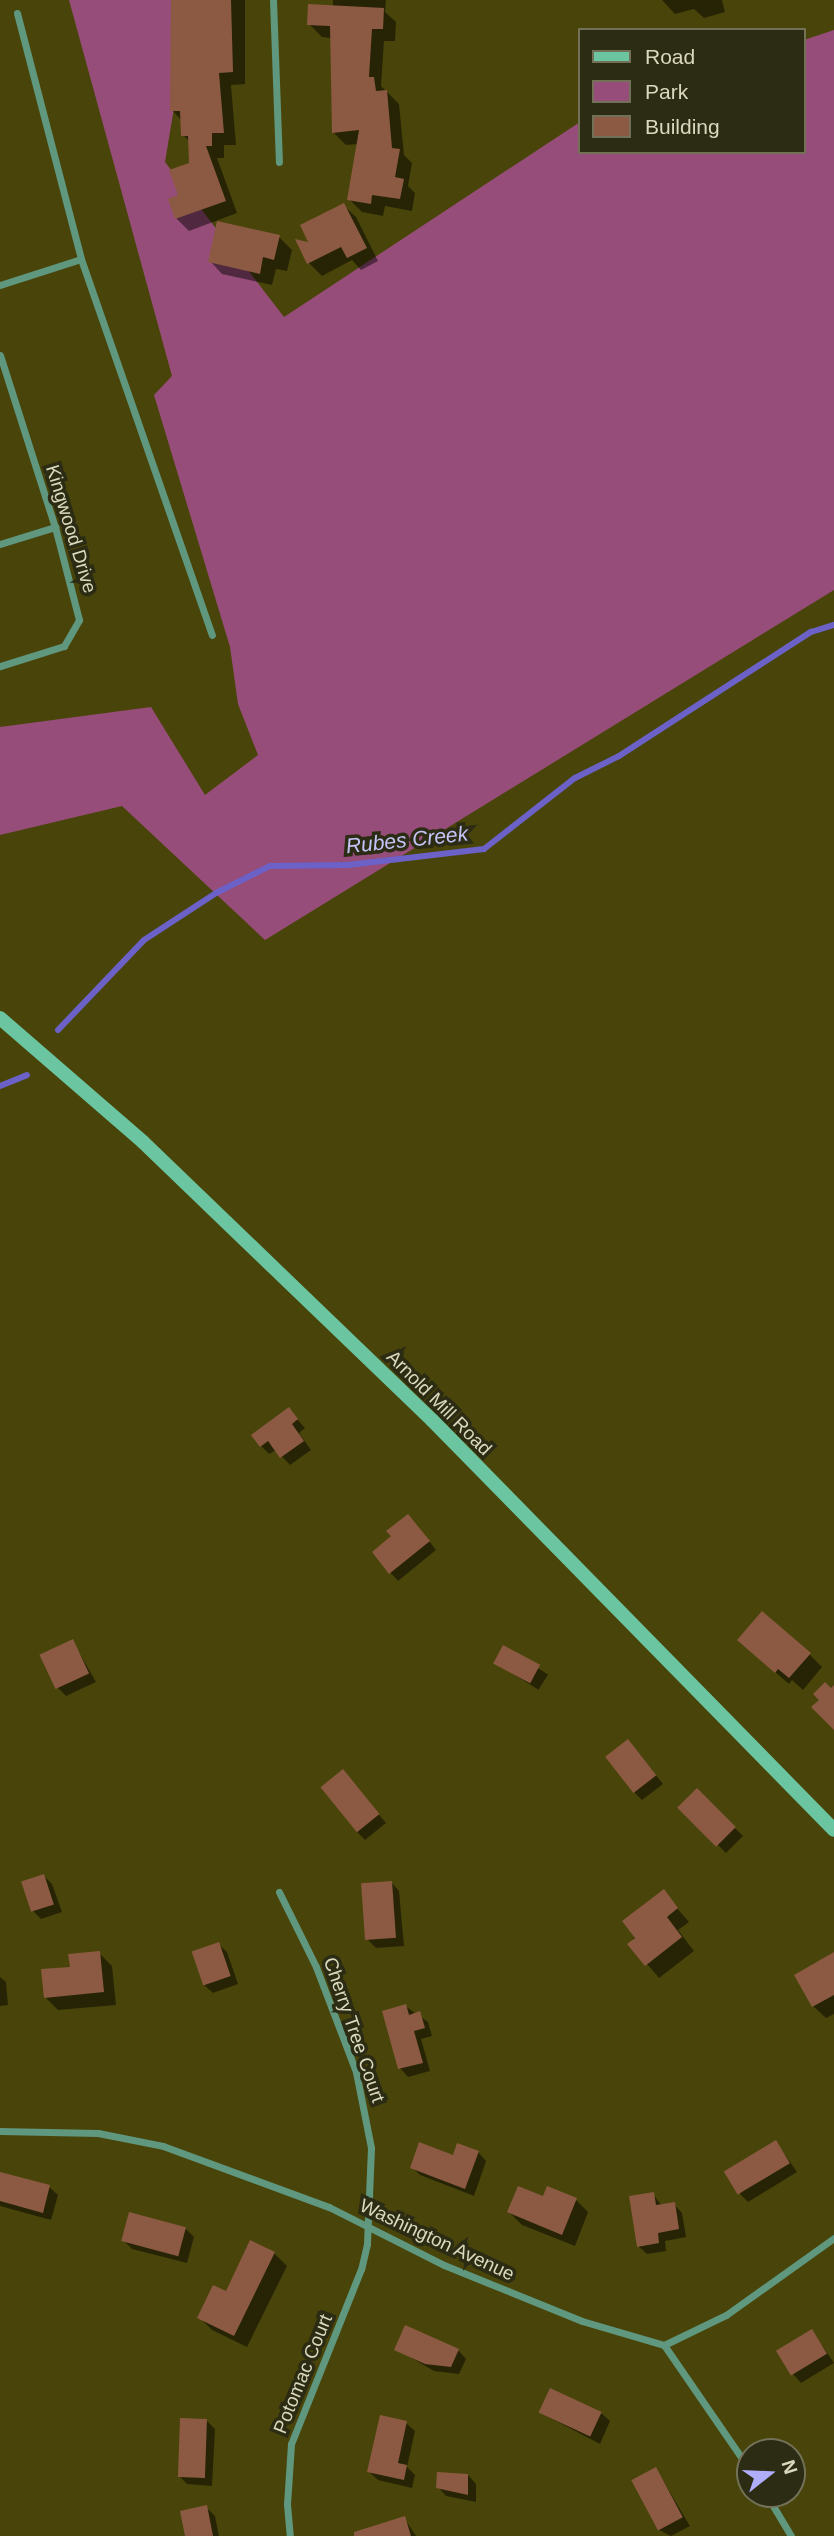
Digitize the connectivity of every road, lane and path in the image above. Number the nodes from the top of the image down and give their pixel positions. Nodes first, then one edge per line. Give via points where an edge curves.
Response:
1 (273, 0) edge
2 (17, 13) dead end
3 (279, 162) dead end
4 (81, 259) junction
5 (0, 285) edge
6 (0, 355) edge
7 (55, 527) junction
8 (0, 544) edge
9 (212, 635) dead end
10 (0, 666) edge
11 (0, 1018) edge
12 (834, 1830) edge
13 (279, 1892) dead end
14 (0, 2131) edge
15 (367, 2227) junction
16 (834, 2238) edge
17 (664, 2345) junction
18 (736, 2450) edge
19 (774, 2508) edge
20 (290, 2536) edge
21 (791, 2536) edge

1 - 3 street
2 - 4 street
4 - 5 street
4 - 9 street
6 - 7 street, Kingwood Drive
7 - 8 street
7 - 10 street, Kingwood Drive via 77,604 74,635 64,646
11 - 12 main road, Arnold Mill Road via 143,1142 432,1420
13 - 15 street, Cherry Tree Court via 316,1967 359,2083 371,2148
14 - 15 street, Washington Avenue via 98,2133 163,2146 317,2203
15 - 17 street, Washington Avenue via 582,2321
15 - 20 street, Potomac Court via 361,2269 291,2444
16 - 17 street via 726,2315
17 - 18 street
19 - 21 street

